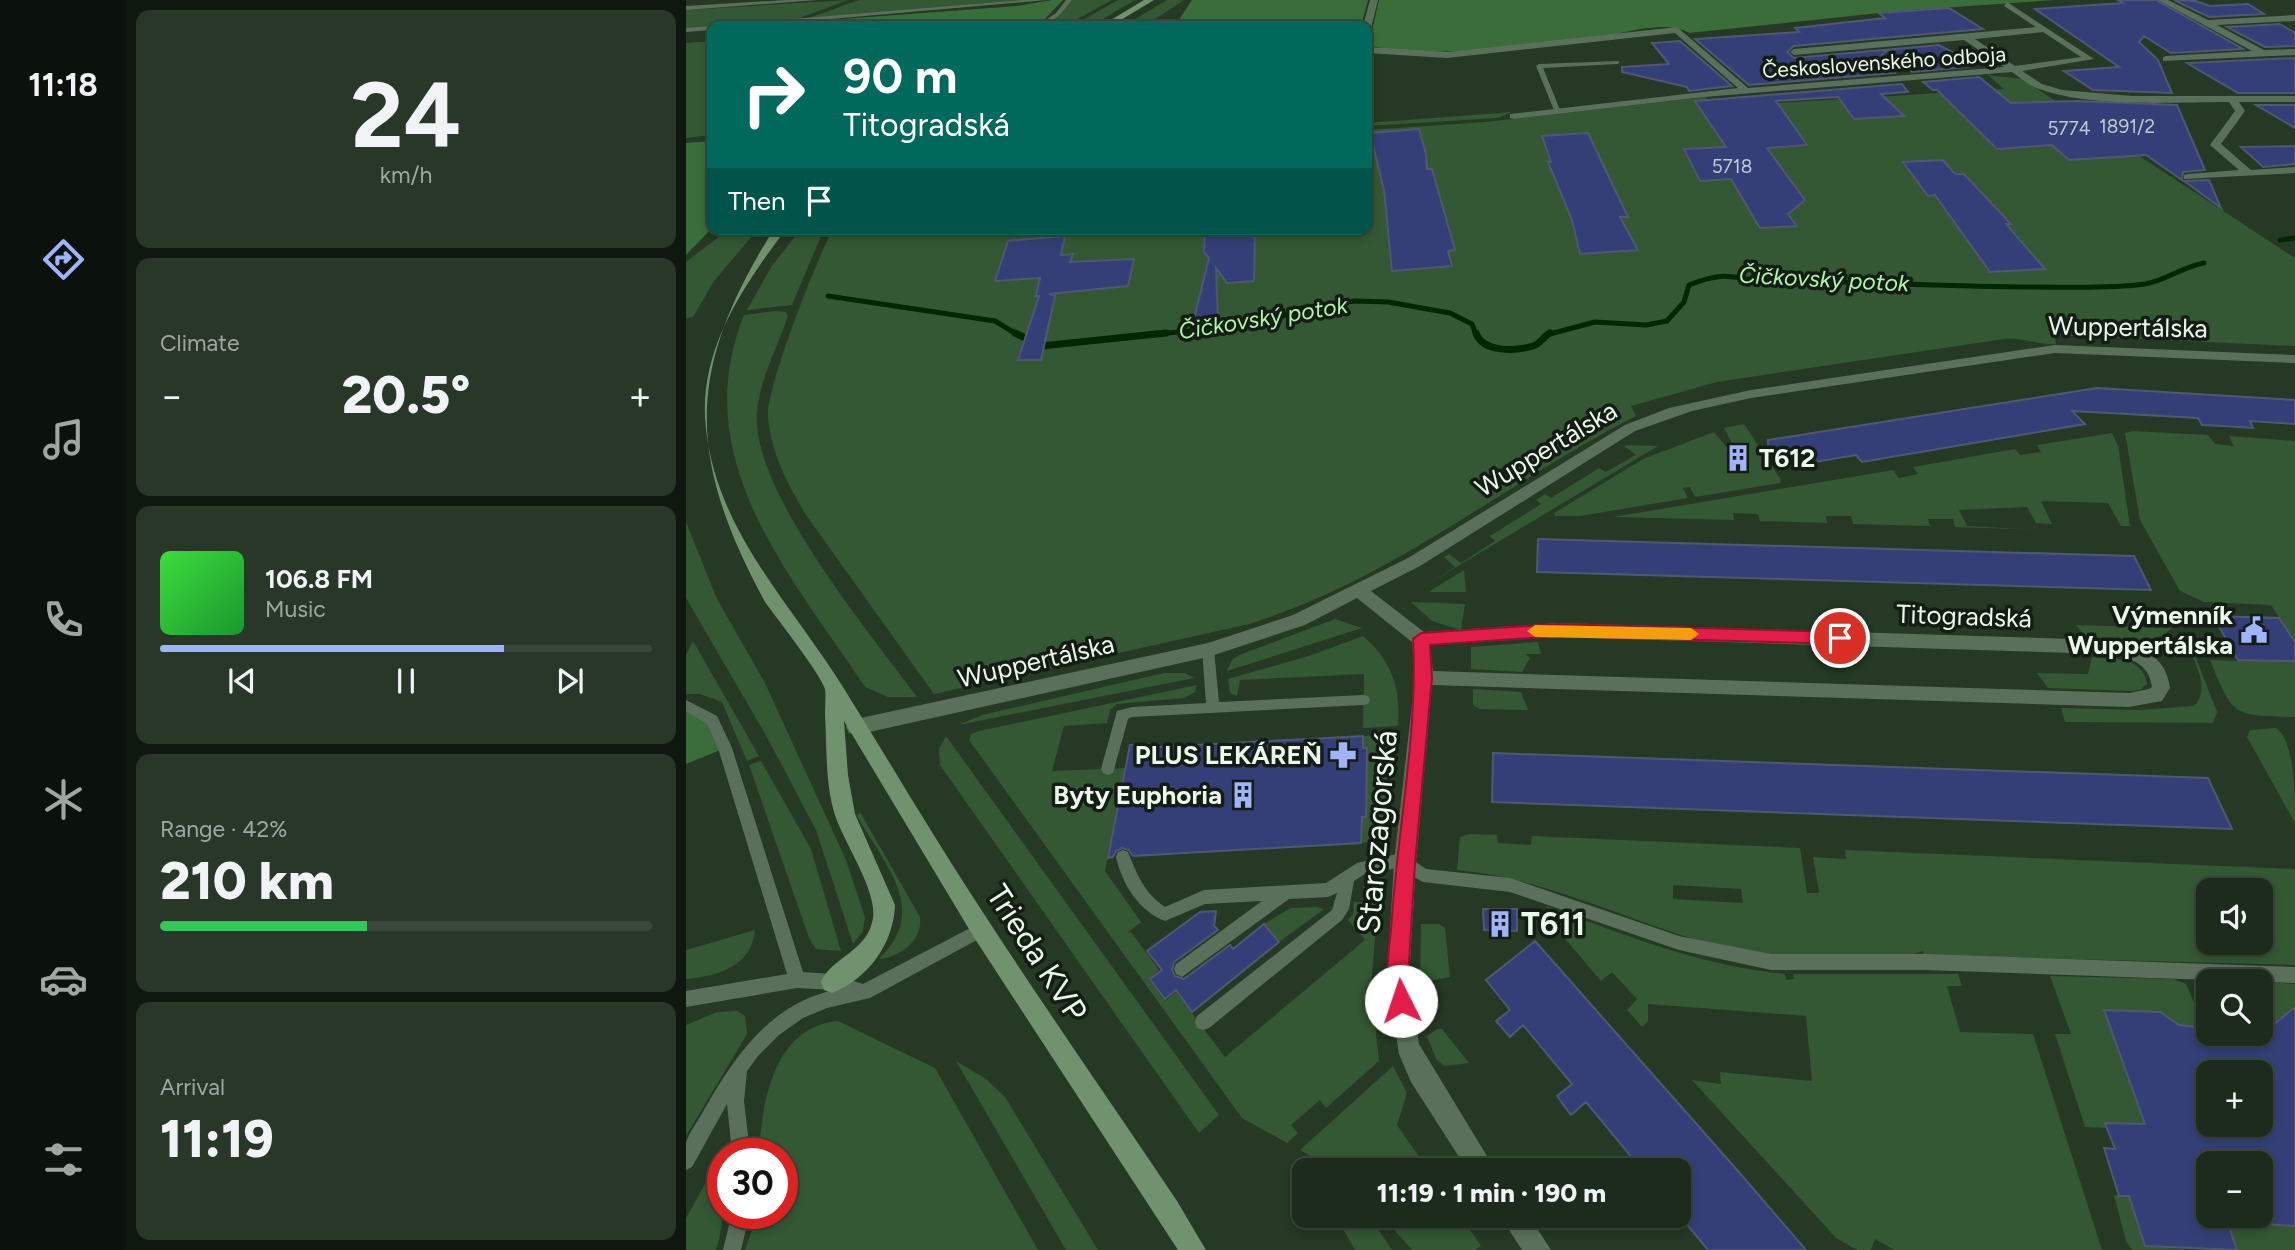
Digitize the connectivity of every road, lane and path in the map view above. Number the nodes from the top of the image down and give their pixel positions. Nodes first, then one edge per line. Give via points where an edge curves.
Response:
1 (815, 0) edge
2 (1044, 0) edge
3 (1069, 0) edge
4 (1150, 0) edge
5 (1374, 0) edge
6 (2162, 0) edge
7 (2007, 5) dead end
8 (686, 8) edge
9 (2295, 18) edge
10 (792, 21) edge
11 (1048, 21) edge
12 (1114, 21) edge
13 (1369, 21) edge
14 (2207, 23) junction
15 (707, 28) edge
16 (2044, 29) junction
17 (686, 30) edge
18 (1966, 37) junction
19 (1372, 50) edge
20 (1794, 52) dead end
21 (2295, 52) edge
22 (2262, 53) junction
23 (1447, 55) junction
24 (1508, 59) dead end
25 (2166, 59) dead end
26 (1617, 62) dead end
27 (2013, 69) junction
28 (1745, 90) junction
29 (2232, 99) junction
30 (2295, 99) edge
31 (1557, 110) junction
32 (1514, 116) dead end
33 (2295, 170) edge
34 (2249, 173) junction
35 (2188, 177) dead end
36 (775, 235) edge
37 (2295, 359) edge
38 (1360, 592) junction
39 (1421, 639) junction
40 (1208, 650) junction
41 (1424, 678) junction
42 (833, 687) junction
43 (1363, 700) dead end
44 (686, 705) edge
45 (1213, 708) junction
46 (856, 727) junction
47 (1108, 769) dead end
48 (1123, 857) dead end
49 (1405, 863) junction
50 (1347, 879) junction
51 (1285, 893) junction
52 (981, 930) junction
53 (1182, 969) dead end
54 (2295, 975) edge
55 (797, 980) junction
56 (832, 982) junction
57 (864, 992) junction
58 (686, 999) edge
59 (1203, 1023) dead end
60 (742, 1064) junction
61 (739, 1138) edge
62 (1475, 1158) edge
63 (686, 1161) edge
64 (1522, 1228) edge
65 (737, 1229) edge
66 (732, 1250) edge
67 (1194, 1250) edge
68 (1538, 1250) edge

1 - 8 lane
2 - 10 lane
3 - 11 lane
4 - 12 street
5 - 13 street
6 - 14 street
7 - 16 street
9 - 14 street
14 - 22 street
15 - 17 lane
16 - 18 street
16 - 27 street via 2089,59
18 - 20 street
18 - 27 street
19 - 23 street
21 - 22 street
22 - 25 street
23 - 24 street
23 - 28 street via 1681,31
26 - 31 lane via 1539,66
27 - 28 street, Československého odboja
27 - 29 street, Československého odboja via 2049,90 2086,97
28 - 31 street, Československého odboja
29 - 30 street, Československého odboja
29 - 34 street via 2240,111 2215,145
31 - 32 street, Československého odboja
33 - 34 street
34 - 35 street
36 - 42 street, Trieda KVP via 741,279 714,330 699,387 702,460 729,532
37 - 38 street, Wuppertálska via 2055,349 1701,404 1630,428
38 - 39 street
38 - 40 street, Wuppertálska via 1287,624
39 - 41 street, Starozagorská
39 - 41 street, Titogradská via 1558,630 2108,647 2147,659 2157,669 2161,688 2155,696 2129,700
40 - 45 lane
40 - 46 street, Wuppertálska
41 - 49 street, Starozagorská
42 - 46 street, Trieda KVP
42 - 56 street via 845,814 884,905 884,916 874,946
43 - 45 lane
44 - 55 lane via 712,720 725,748
45 - 47 lane via 1122,715
46 - 52 street, Trieda KVP
48 - 51 lane via 1125,869 1159,913 1172,913 1204,897
49 - 50 lane via 1362,868
49 - 54 lane via 1423,875 1510,885 1679,943 1771,962 1927,962
49 - 62 street, Starozagorská via 1398,979 1406,1046
50 - 51 lane via 1328,890
50 - 59 lane via 1337,915
51 - 53 lane
52 - 57 lane
52 - 67 street, Trieda KVP
55 - 56 lane
55 - 58 lane
56 - 57 lane
57 - 60 lane via 822,999 783,1018
60 - 61 lane via 735,1101
60 - 63 lane
64 - 68 street
65 - 66 lane

